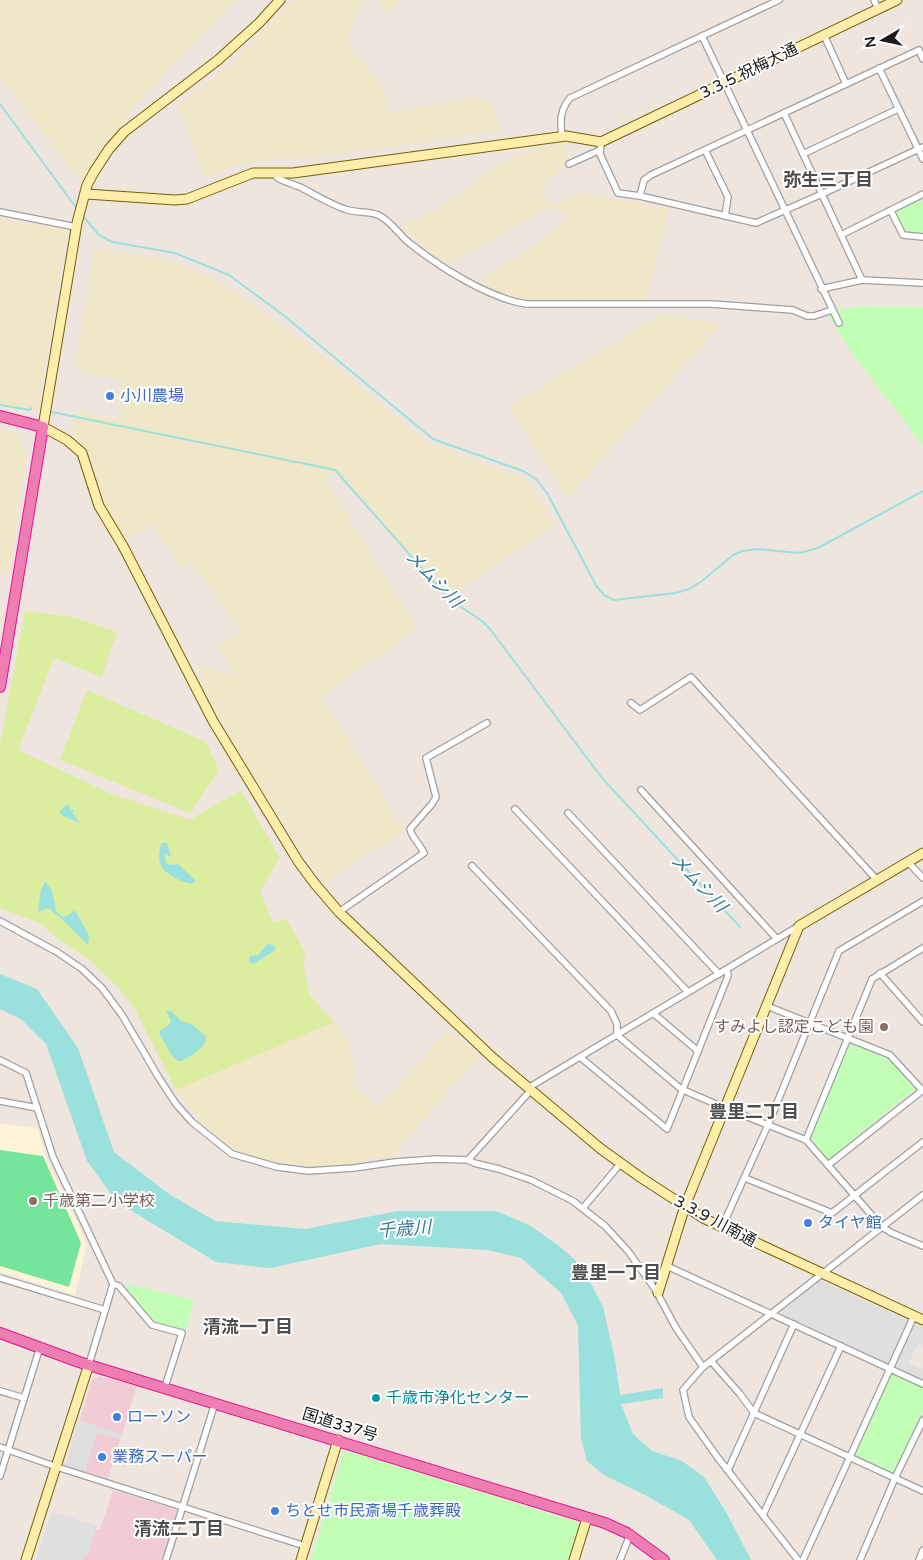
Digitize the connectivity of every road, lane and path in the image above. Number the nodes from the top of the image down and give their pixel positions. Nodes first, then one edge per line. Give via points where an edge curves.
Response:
1 (280, 0) edge
2 (779, 0) edge
3 (897, 0) edge
4 (876, 4) edge
5 (824, 35) junction
6 (702, 36) junction
7 (923, 59) edge
8 (879, 68) junction
9 (724, 82) junction
10 (846, 84) junction
11 (898, 109) junction
12 (784, 113) junction
13 (747, 130) junction
14 (562, 136) junction
15 (600, 146) junction
16 (920, 148) edge
17 (705, 150) junction
18 (803, 154) junction
19 (923, 159) edge
20 (569, 164) dead end
21 (273, 173) junction
22 (822, 194) junction
23 (923, 194) edge
24 (84, 195) junction
25 (640, 196) junction
26 (891, 211) junction
27 (0, 212) edge
28 (785, 212) junction
29 (725, 216) junction
30 (77, 225) junction
31 (841, 235) junction
32 (923, 237) edge
33 (862, 280) junction
34 (923, 283) edge
35 (822, 288) junction
36 (832, 310) junction
37 (839, 323) dead end
38 (0, 416) edge
39 (43, 427) junction
40 (0, 687) edge
41 (631, 703) dead end
42 (487, 723) dead end
43 (641, 790) dead end
44 (515, 809) dead end
45 (568, 813) dead end
46 (923, 853) edge
47 (908, 862) junction
48 (472, 866) dead end
49 (923, 878) edge
50 (878, 880) junction
51 (923, 901) edge
52 (339, 912) junction
53 (0, 921) edge
54 (799, 926) junction
55 (777, 939) junction
56 (923, 948) edge
57 (728, 969) junction
58 (719, 974) junction
59 (880, 974) junction
60 (688, 992) junction
61 (767, 1006) junction
62 (654, 1013) junction
63 (923, 1022) edge
64 (809, 1023) junction
65 (617, 1035) junction
66 (846, 1038) junction
67 (698, 1051) junction
68 (580, 1057) junction
69 (0, 1060) edge
70 (530, 1089) junction
71 (683, 1089) junction
72 (923, 1090) edge
73 (0, 1101) edge
74 (37, 1108) junction
75 (725, 1108) junction
76 (768, 1125) junction
77 (806, 1140) junction
78 (923, 1142) edge
79 (468, 1160) junction
80 (620, 1163) junction
81 (828, 1165) junction
82 (745, 1178) junction
83 (854, 1195) junction
84 (923, 1195) edge
85 (685, 1206) junction
86 (583, 1208) junction
87 (882, 1226) junction
88 (722, 1227) junction
89 (923, 1246) edge
90 (666, 1266) junction
91 (822, 1274) junction
92 (0, 1278) edge
93 (113, 1284) junction
94 (658, 1293) junction
95 (105, 1310) junction
96 (771, 1314) junction
97 (914, 1316) junction
98 (923, 1320) edge
99 (794, 1324) junction
100 (0, 1334) edge
101 (40, 1346) junction
102 (840, 1346) junction
103 (711, 1361) junction
104 (88, 1364) junction
105 (703, 1367) junction
106 (890, 1368) junction
107 (923, 1384) edge
108 (165, 1387) junction
109 (0, 1391) edge
110 (24, 1398) junction
111 (215, 1403) junction
112 (754, 1413) junction
113 (923, 1420) edge
114 (801, 1434) junction
115 (338, 1440) junction
116 (0, 1447) edge
117 (8, 1450) junction
118 (849, 1457) junction
119 (57, 1467) junction
120 (728, 1470) junction
121 (0, 1476) edge
122 (895, 1478) junction
123 (923, 1491) edge
124 (183, 1507) junction
125 (764, 1515) junction
126 (587, 1518) junction
127 (630, 1535) junction
128 (305, 1546) junction
129 (923, 1550) edge
130 (26, 1560) edge
131 (166, 1560) edge
132 (301, 1560) edge
133 (574, 1560) edge
134 (620, 1560) edge
135 (664, 1560) edge
136 (798, 1560) edge
137 (803, 1560) edge
138 (860, 1560) edge
139 (918, 1560) edge

1 - 24 street via 218,60 124,132 102,159
2 - 6 street
3 - 4 street, 3.3.5 祝梅大通
4 - 5 street, 3.3.5 祝梅大通
5 - 9 street, 3.3.5 祝梅大通
5 - 10 street
6 - 9 street
6 - 14 street via 570,98 562,108
7 - 8 street via 918,50
8 - 10 street
8 - 11 street
9 - 13 street
9 - 15 street, 3.3.5 祝梅大通
10 - 12 street
11 - 16 street
11 - 18 street
12 - 13 street
12 - 18 street
13 - 17 street
13 - 28 street
14 - 15 street
14 - 21 street via 293,173
15 - 20 street
15 - 25 street via 600,154 618,193
16 - 19 street
16 - 22 street
17 - 25 street via 650,175 644,180
17 - 29 street via 728,197
18 - 22 street
21 - 24 street via 253,173 175,200
21 - 36 street via 343,208 389,221 411,244 437,262 494,295 512,301 526,304 711,304 793,310 814,316
22 - 28 street
22 - 31 street
23 - 26 street
24 - 30 street
25 - 29 street
26 - 31 street
26 - 32 street via 903,235
27 - 30 street
28 - 29 street via 756,224
28 - 35 street
30 - 39 street
31 - 33 street
33 - 34 street
33 - 35 street
35 - 36 street
36 - 37 street
38 - 39 highway
39 - 40 highway
39 - 52 street, 3.3.9 川南通 via 82,453 99,506 213,721 298,861
41 - 50 street via 640,710 690,677
42 - 52 street via 426,758 436,797 410,829 424,853
43 - 55 street
44 - 60 street
45 - 58 street
46 - 47 street
47 - 49 street
47 - 50 street
48 - 65 street via 611,1011 617,1024
50 - 54 street
51 - 64 street via 839,951
52 - 70 street, 3.3.9 川南通
53 - 79 street via 57,952 102,988 176,1104 192,1122 232,1154 277,1167 308,1171 436,1159
54 - 55 street
54 - 61 street
55 - 57 street
56 - 59 street
57 - 58 street
57 - 67 street
58 - 60 street
59 - 63 street
59 - 66 street via 872,978
60 - 62 street
61 - 64 street
61 - 75 street
62 - 65 street
62 - 67 street
64 - 66 street
64 - 76 street
65 - 68 street
65 - 71 street
66 - 72 street via 890,1055
66 - 77 street
67 - 71 street
68 - 70 street
68 - 71 street via 667,1130
69 - 74 street via 26,1072
70 - 79 street
70 - 80 street, 3.3.9 川南通
71 - 75 street
72 - 81 street
73 - 74 street
74 - 93 street via 60,1175
75 - 76 street
75 - 85 street
76 - 77 street
76 - 82 street
77 - 81 street
78 - 83 street
79 - 86 street via 531,1180
80 - 85 street, 3.3.9 川南通
80 - 86 street
81 - 83 street
82 - 83 street via 832,1212
82 - 88 street
83 - 87 street
84 - 87 street
85 - 88 street, 3.3.9 川南通
85 - 90 street
86 - 94 street via 628,1251
87 - 89 street
87 - 91 street
88 - 91 street, 3.3.9 川南通
90 - 94 street
90 - 96 street
91 - 96 street
91 - 97 street, 3.3.9 川南通
92 - 95 street
93 - 95 street
93 - 108 street via 119,1286 152,1325 182,1333
94 - 105 street via 676,1328
95 - 104 street
96 - 99 street
96 - 103 street
97 - 98 street, 3.3.9 川南通
97 - 106 street
99 - 102 street
99 - 112 street
100 - 101 highway, 国道337号
101 - 104 highway, 国道337号
101 - 110 street
102 - 106 street
102 - 114 street
103 - 105 street
103 - 112 street
104 - 108 highway, 国道337号
104 - 119 street
105 - 120 street via 683,1390 685,1405 689,1417
106 - 107 street
106 - 118 street
108 - 111 highway, 国道337号
109 - 110 street
110 - 117 street
111 - 115 highway, 国道337号
111 - 124 street
112 - 114 street
112 - 120 street
113 - 122 street
114 - 118 street
114 - 125 street
115 - 126 highway, 国道337号
115 - 128 street
116 - 117 street
117 - 119 street
117 - 121 street
118 - 122 street
118 - 137 street
119 - 124 street
119 - 130 street
120 - 125 street
122 - 123 street
122 - 138 street
124 - 128 street
124 - 131 street
125 - 136 street
126 - 127 highway, 国道337号
126 - 133 street
127 - 134 street
127 - 135 highway, 国道337号
128 - 132 street
129 - 139 street

